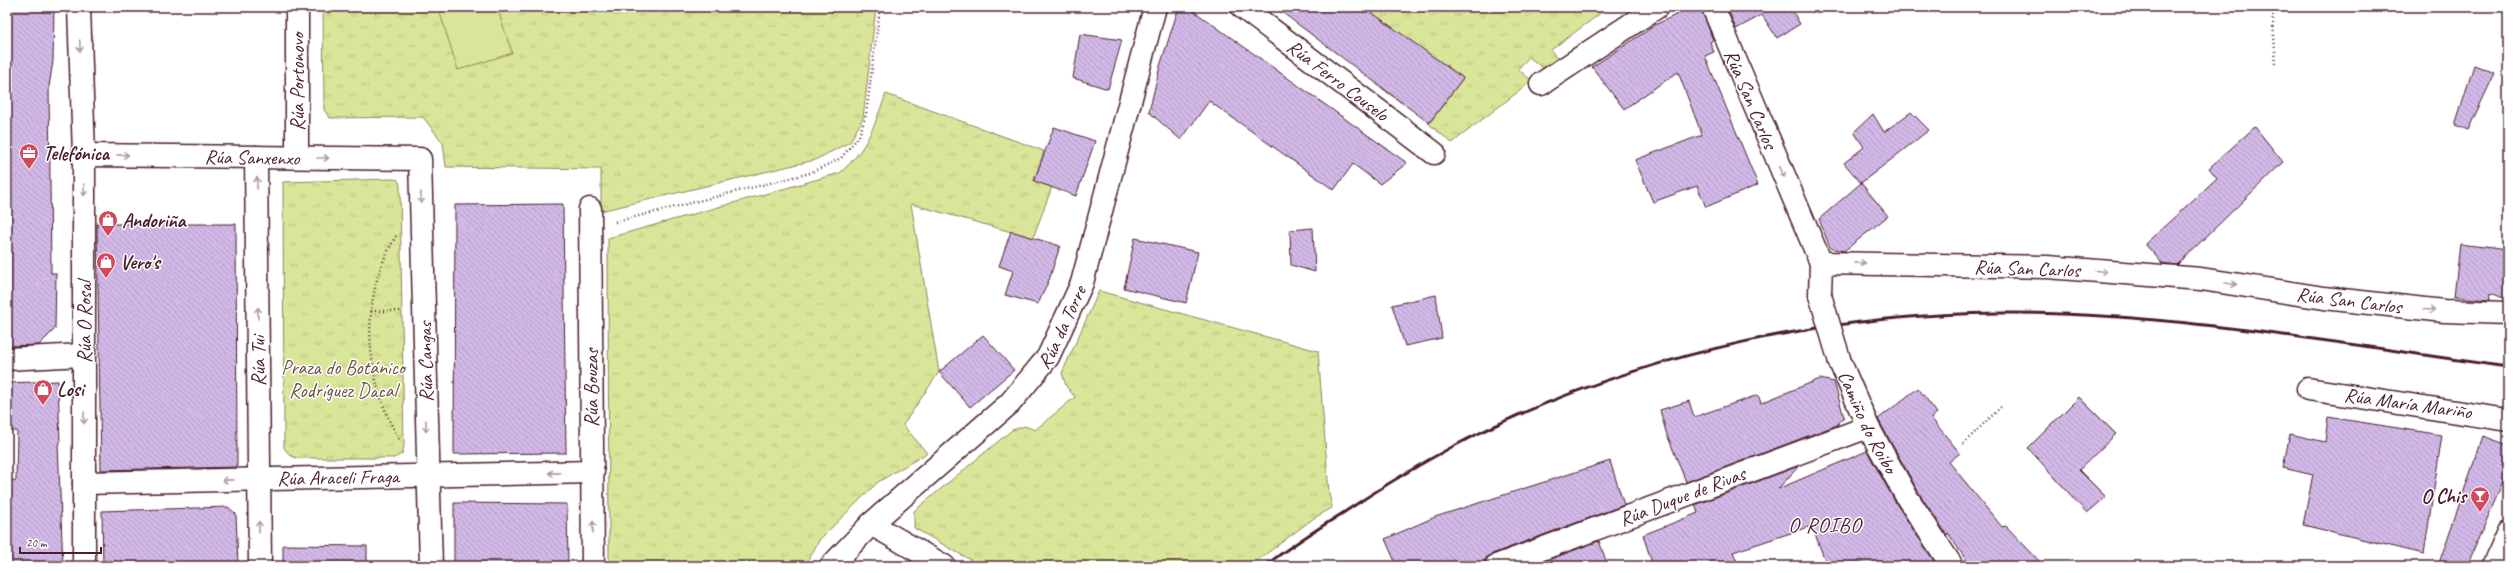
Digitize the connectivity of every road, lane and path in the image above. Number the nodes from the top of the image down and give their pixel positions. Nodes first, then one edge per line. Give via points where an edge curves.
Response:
1 (79, 7) edge
2 (296, 7) edge
3 (880, 7) edge
4 (1155, 7) edge
5 (1242, 7) edge
6 (1656, 7) edge
7 (1713, 7) edge
8 (2272, 7) edge
9 (2276, 65) dead end
10 (1541, 84) dead end
11 (1434, 153) dead end
12 (84, 155) junction
13 (256, 157) junction
14 (297, 157) junction
15 (420, 159) joint
16 (590, 219) joint
17 (398, 234) dead end
18 (1821, 263) junction
19 (2508, 313) edge
20 (83, 355) junction
21 (7, 359) edge
22 (2308, 389) dead end
23 (2003, 405) dead end
24 (2508, 420) edge
25 (1868, 427) junction
26 (1963, 444) dead end
27 (427, 451) junction
28 (592, 472) junction
29 (428, 476) junction
30 (259, 479) junction
31 (84, 483) junction
32 (871, 524) junction
33 (2508, 532) edge
34 (84, 566) edge
35 (260, 566) edge
36 (431, 566) edge
37 (593, 566) edge
38 (831, 566) edge
39 (944, 566) edge
40 (1496, 566) edge
41 (1952, 566) edge
42 (2493, 566) edge

1 -> 12 street, Rúa O Rosal
2 - 14 street, Rúa Portonovo
3 - 16 path via 866,115 859,136 841,158 810,173
4 - 32 street, Rúa da Torre via 1082,283 1048,357 1010,403
5 - 11 street, Rúa Ferro Couselo
6 - 10 street
7 -> 18 street, Rúa San Carlos
8 - 9 path
12 -> 13 street, Rúa Sanxenxo
12 -> 20 street, Rúa O Rosal
13 - 14 street, Rúa Sanxenxo
30 -> 13 street, Rúa Tui
14 -> 15 street, Rúa Sanxenxo
15 -> 27 street, Rúa Cangas
16 - 28 street, Rúa Bouzas
17 - 27 path via 392,243 373,297 369,334 380,399 390,423 404,446
18 -> 19 street, Rúa San Carlos via 2047,267 2202,279 2324,298 2444,312
18 - 25 street, Camiño do Roibo, bridge via 1820,296 1840,362
20 - 21 street
20 -> 31 street, Rúa O Rosal
22 - 24 street, Rúa María Mariño
23 - 26 path
25 - 40 street, Rúa Duque de Rivas
25 - 41 street, Camiño do Roibo via 1908,499
27 - 29 street, Rúa Cangas
28 -> 29 street, Rúa Araceli Fraga
37 -> 28 street, Rúa Bouzas
29 - 30 street, Rúa Araceli Fraga
29 - 36 street, Rúa Cangas
30 -> 31 street, Rúa Araceli Fraga
35 -> 30 street, Rúa Tui
31 - 34 street, Rúa O Rosal
32 - 38 street, Rúa da Torre
32 - 39 street
33 - 42 street

